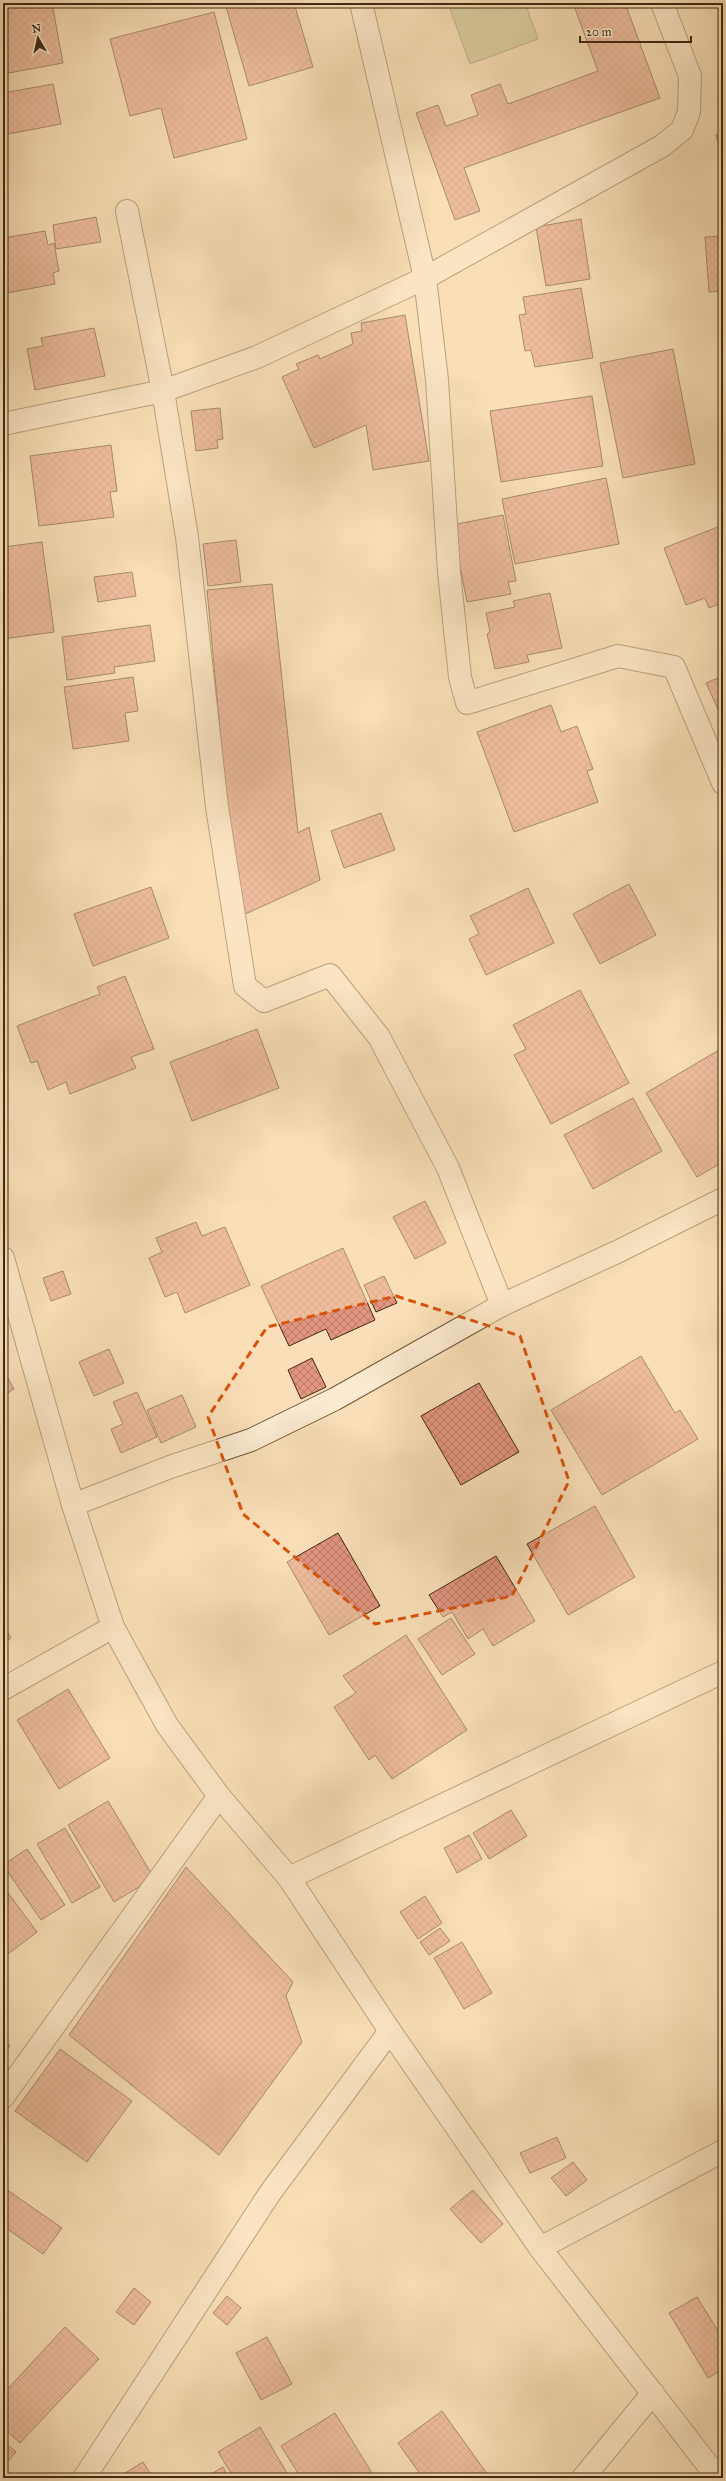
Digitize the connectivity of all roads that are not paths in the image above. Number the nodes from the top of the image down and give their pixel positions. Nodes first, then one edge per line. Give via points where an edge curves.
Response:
1 (361, 3) edge
2 (662, 3) edge
3 (127, 211) dead end
4 (425, 278) junction
5 (163, 391) junction
6 (3, 424) edge
7 (723, 783) edge
8 (723, 1199) edge
9 (3, 1258) edge
10 (502, 1305) junction
11 (73, 1505) junction
12 (113, 1627) junction
13 (723, 1672) edge
14 (3, 1689) edge
15 (219, 1796) junction
16 (289, 1878) junction
17 (390, 2031) junction
18 (3, 2097) edge
19 (723, 2152) edge
20 (540, 2248) junction
21 (653, 2393) junction
22 (84, 2478) edge
23 (583, 2478) edge
24 (718, 2478) edge

1 - 4 street
2 - 4 street via 690,76 689,112 682,130 662,146
3 - 5 street
4 - 5 street via 258,358
4 - 7 street via 438,380 448,572 460,677 467,703 618,656 674,667
5 - 6 street
5 - 10 street via 187,537 217,807 245,986 264,1001 330,975 379,1036 448,1168
8 - 10 street
9 - 11 street
10 - 11 street via 335,1399 251,1440 170,1467
11 - 12 street
12 - 14 street
12 - 15 street via 167,1725
13 - 16 street
15 - 16 street
15 - 18 street
16 - 17 street
17 - 20 street
17 - 22 street via 270,2194
19 - 20 street
20 - 21 street
21 - 23 street
21 - 24 street

